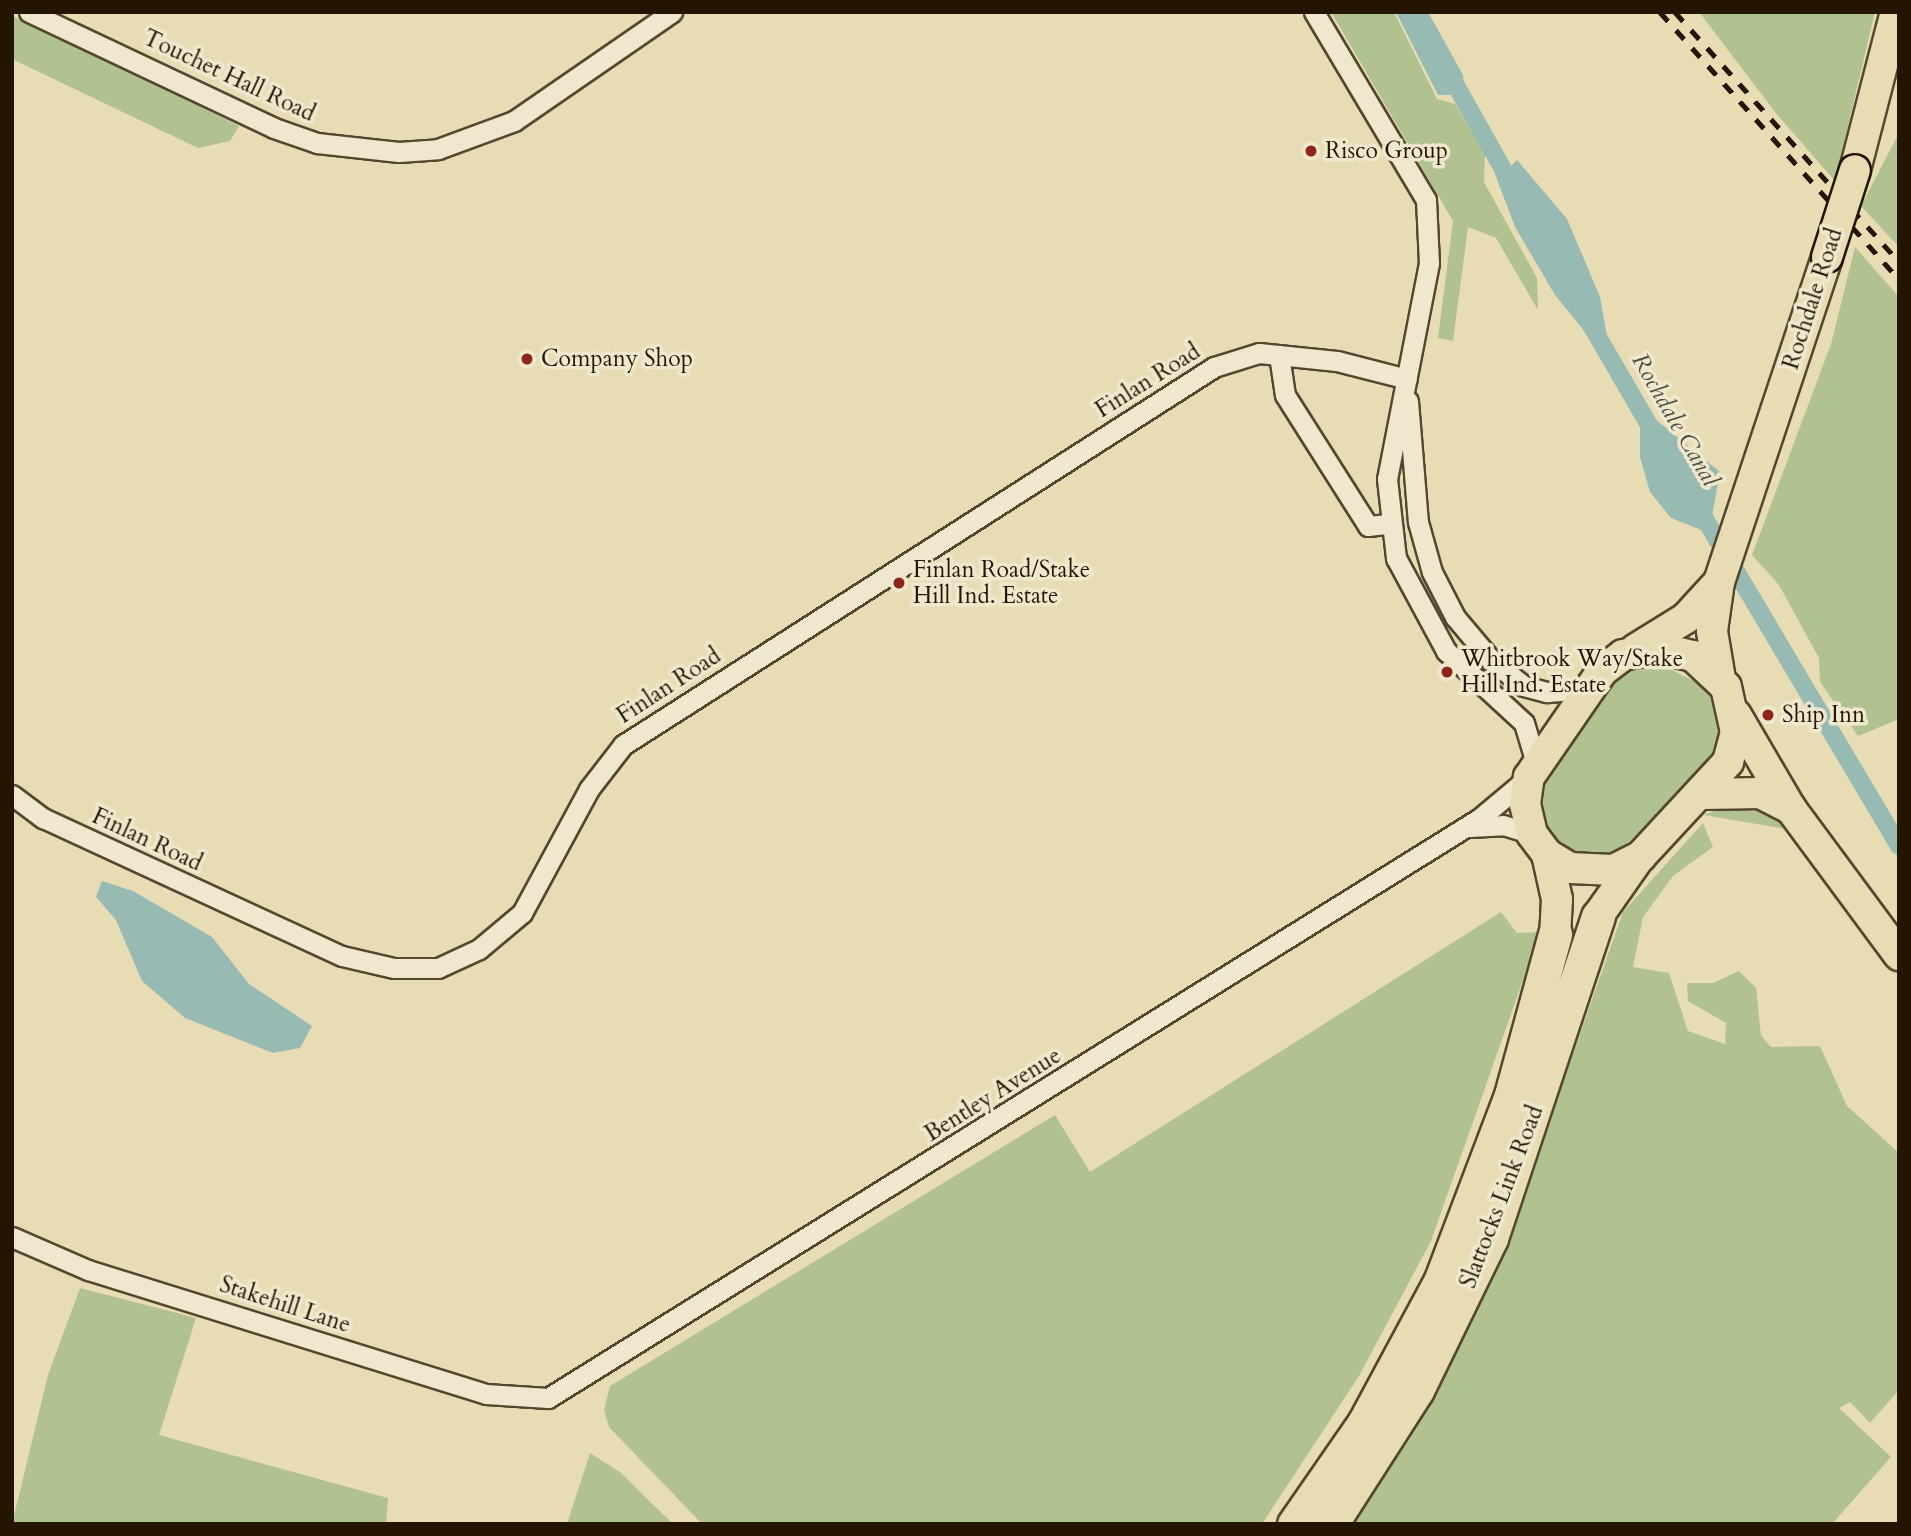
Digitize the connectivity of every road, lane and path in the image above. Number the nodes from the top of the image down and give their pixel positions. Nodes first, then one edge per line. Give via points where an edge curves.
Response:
1 (29, 12) edge
2 (672, 12) edge
3 (1314, 12) edge
4 (1896, 12) edge
5 (1279, 355) junction
6 (1407, 379) junction
7 (1388, 524) junction
8 (1719, 582) junction
9 (1623, 655) junction
10 (1720, 679) junction
11 (1588, 689) junction
12 (1735, 715) junction
13 (1533, 770) junction
14 (1704, 794) junction
15 (14, 800) edge
16 (1791, 809) junction
17 (1462, 830) junction
18 (1540, 844) junction
19 (1641, 856) junction
20 (1598, 916) joint
21 (1555, 934) joint
22 (1899, 955) edge
23 (12, 1237) edge
24 (548, 1398) joint
25 (1294, 1524) edge
26 (1331, 1524) edge

1 - 2 street, Touchet Hall Road via 274,128 317,143 399,152 450,145 514,121
3 - 6 street via 1426,200 1429,263
4 - 8 main road, Rochdale Road, bridge via 1855,170
5 - 6 street, Finlan Road
5 - 7 street via 1285,395 1368,526
5 - 15 street, Finlan Road via 1259,353 1214,367 654,721 623,745 589,789 522,913 479,949 438,968 394,968 341,957 43,818
6 - 7 street via 1389,457
6 - 11 street via 1418,522 1442,595 1492,661 1524,686 1547,692
7 - 13 street via 1402,577 1432,632 1467,674 1520,717
8 - 9 main road, Rochdale Road via 1686,618
8 - 10 main road, Rochdale Road via 1712,631
9 - 10 main road via 1676,650
9 - 11 main road
10 - 12 main road
11 - 13 main road
12 - 14 main road via 1734,749
12 - 16 main road
13 - 17 street, Bentley Avenue
13 - 18 main road via 1525,804
14 - 16 main road via 1760,793
14 - 19 main road
16 - 22 main road
17 - 18 street via 1503,825
17 - 24 street, Bentley Avenue
18 - 19 main road via 1570,868 1598,872
18 - 21 main road, Slattocks Link Road via 1557,900
19 - 20 main road, Slattocks Link Road
20 - 26 highway, Slattocks Link Road via 1486,1248 1417,1390
21 - 25 highway, Slattocks Link Road via 1511,1095 1440,1282 1364,1423
23 - 24 street, Stakehill Lane via 88,1270 486,1394

